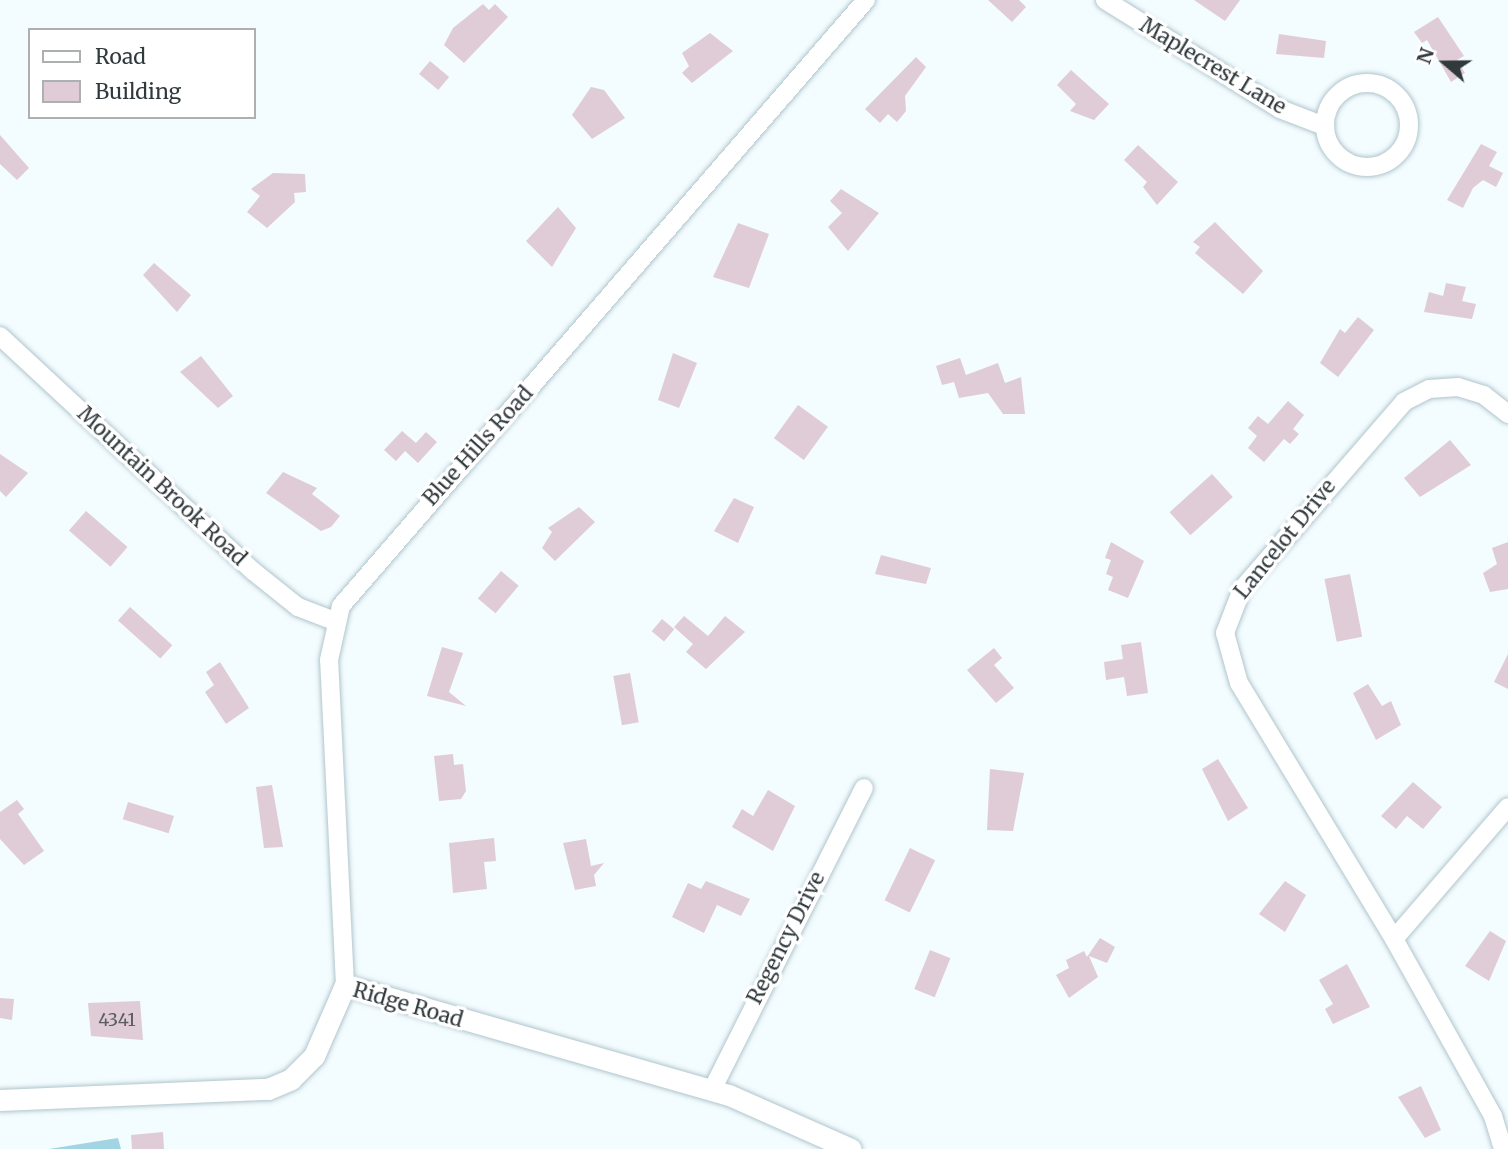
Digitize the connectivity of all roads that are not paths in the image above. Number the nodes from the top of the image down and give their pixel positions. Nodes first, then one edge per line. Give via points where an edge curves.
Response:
1 (866, 0) edge
2 (1105, 0) edge
3 (1324, 126) junction
4 (0, 336) edge
5 (1508, 414) edge
6 (334, 621) junction
7 (864, 788) dead end
8 (1508, 807) edge
9 (1394, 939) junction
10 (345, 985) junction
11 (712, 1090) junction
12 (0, 1100) edge
13 (851, 1149) edge
14 (1503, 1149) edge

1 - 6 street, Blue Hills Road via 360,577
2 - 3 street, Maplecrest Lane via 1280,109
3 - 3 street via 1344,161 1371,168 1404,145 1409,118 1395,94 1363,84 1333,100
4 - 6 street, Mountain Brook Road via 253,571 298,607
5 - 9 street, Lancelot Drive via 1484,395 1458,387 1429,389 1404,402 1298,520 1242,589 1228,617 1228,648 1239,683
6 - 10 street, Blue Hills Road via 330,695
7 - 11 street, Regency Drive
8 - 9 street
9 - 14 street, Lancelot Drive via 1493,1116
10 - 11 street, Ridge Road
10 - 12 street, Ridge Road via 314,1056 291,1079 268,1089
11 - 13 street, Ridge Road

